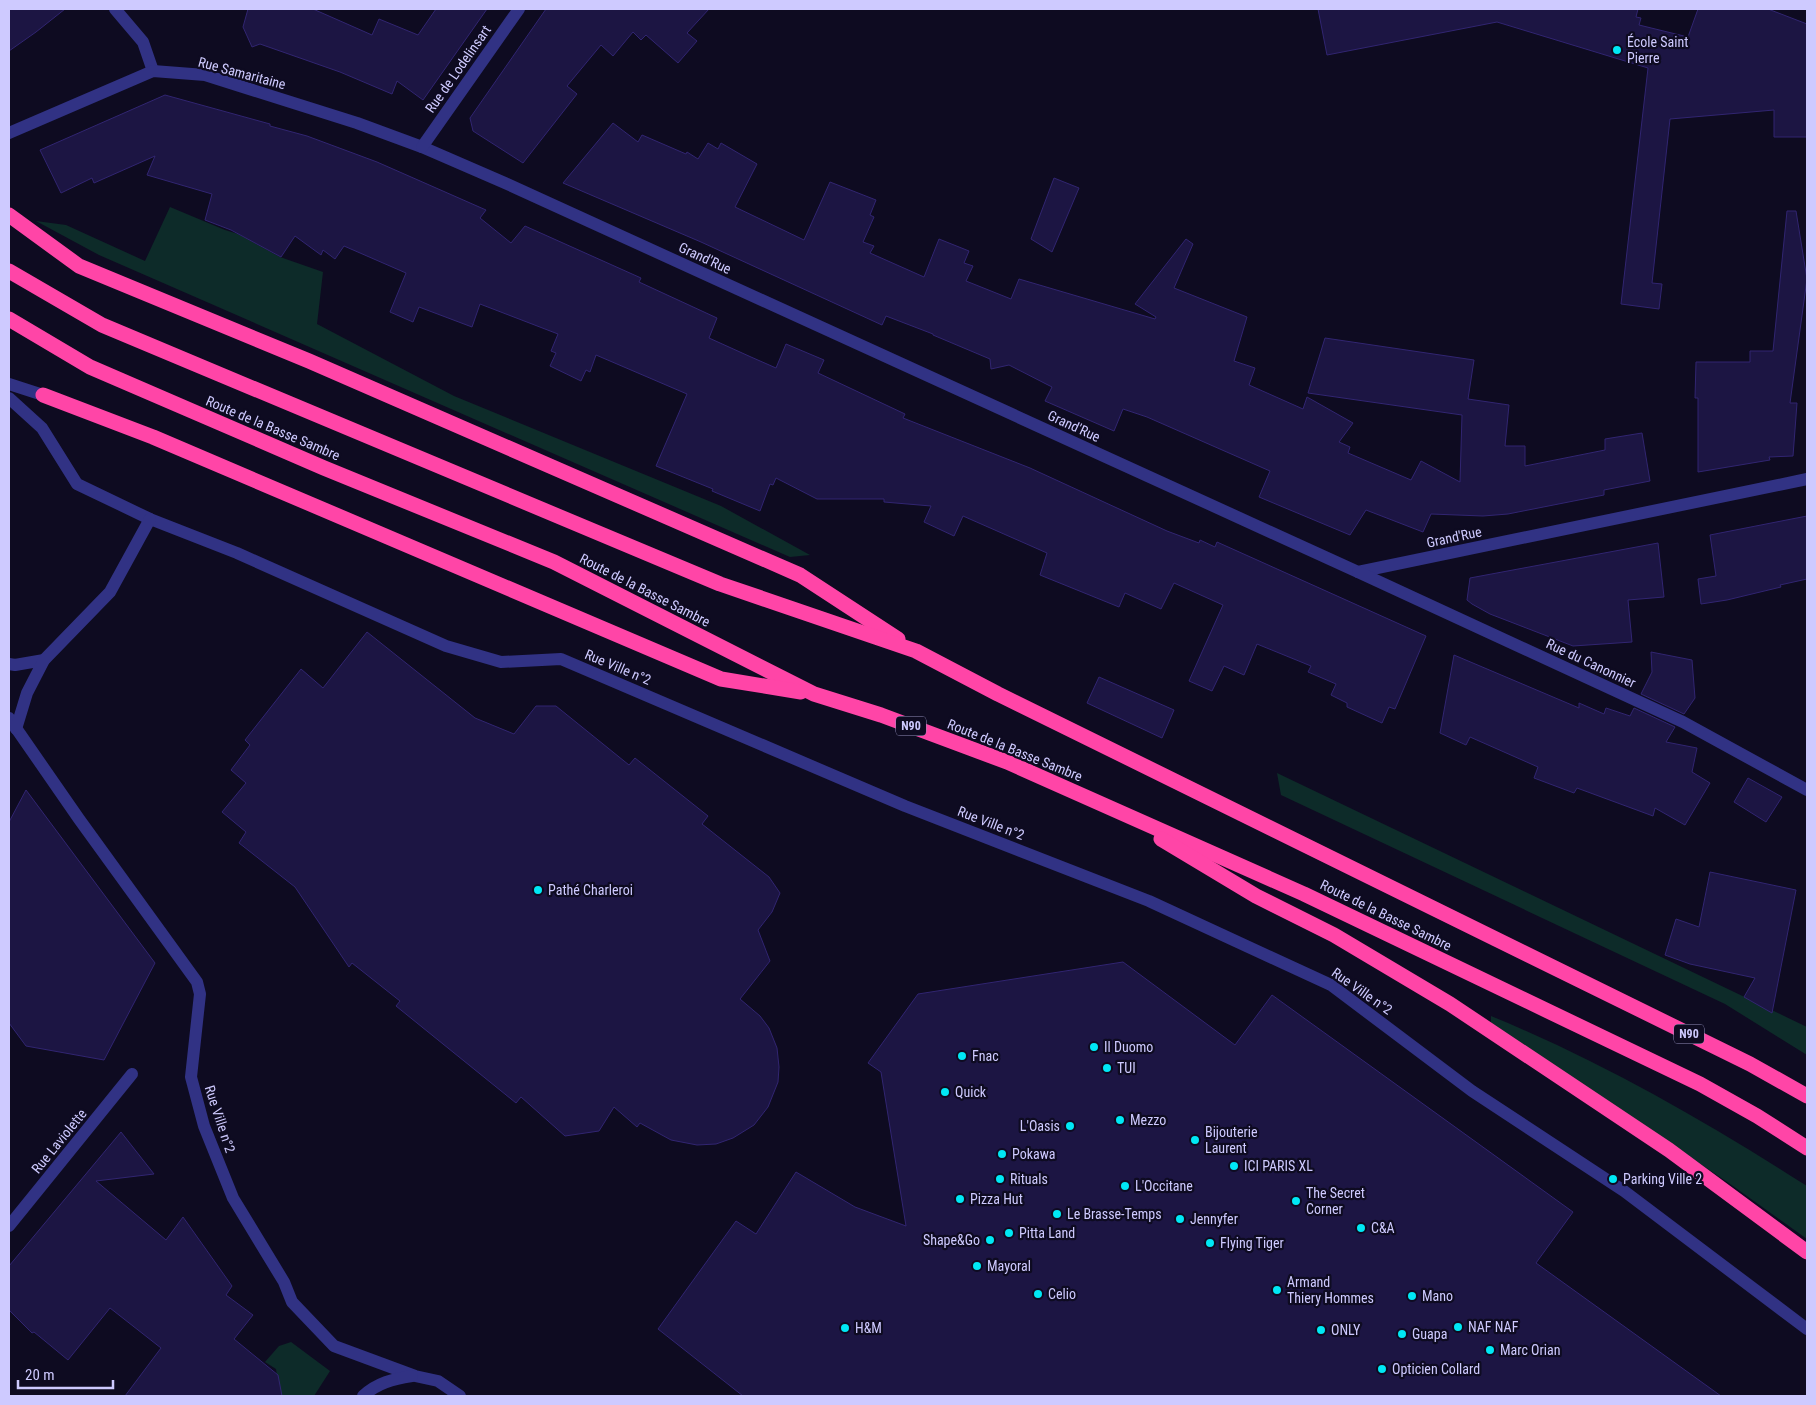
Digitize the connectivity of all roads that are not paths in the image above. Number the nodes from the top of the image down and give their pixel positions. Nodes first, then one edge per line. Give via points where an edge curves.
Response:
1 (115, 9) edge
2 (519, 9) edge
3 (153, 71) junction
4 (357, 123) joint
5 (9, 133) edge
6 (422, 147) junction
7 (9, 216) edge
8 (9, 271) edge
9 (9, 319) edge
10 (9, 384) edge
11 (43, 395) joint
12 (9, 398) edge
13 (1807, 479) edge
14 (150, 519) junction
15 (1358, 572) junction
16 (916, 651) junction
17 (44, 660) junction
18 (9, 664) edge
19 (814, 694) junction
20 (9, 718) edge
21 (16, 729) junction
22 (1807, 790) edge
23 (1102, 804) junction
24 (132, 1074) dead end
25 (1807, 1096) edge
26 (1807, 1148) edge
27 (9, 1226) edge
28 (1807, 1252) edge
29 (1807, 1329) edge
30 (415, 1376) junction
31 (363, 1396) edge
32 (460, 1396) edge

1 - 3 street via 143,42
2 - 6 street, Rue de Lodelinsart
3 - 4 street, Rue Samaritaine via 205,75
3 - 5 street, Rue Samaritaine
4 - 6 street, Grand'Rue
6 - 15 street, Grand'Rue
7 - 16 highway via 79,266 309,361 800,575
8 - 16 highway, Route de la Basse Sambre / N90 via 102,325 720,584
9 - 19 highway, Route de la Basse Sambre / N90 via 90,366 324,468 554,562
10 - 11 street
11 - 19 highway via 153,437 721,679
12 - 14 street, Rue Ville n°2 via 42,428 78,484
13 - 15 street, Grand'Rue
14 - 17 street via 110,592
14 - 29 street, Rue Ville n°2 via 237,553 446,646 501,662 561,659 905,806 1166,909 1331,985 1472,1091 1624,1191
15 - 22 street, Rue du Canonnier via 1683,722
16 - 25 highway, Route de la Basse Sambre / N90 via 1750,1064
17 - 18 street via 15,666
17 - 21 street via 27,693
19 - 23 highway, Route de la Basse Sambre / N90 via 1007,762
20 - 21 street, Rue Ville n°2
21 - 30 street, Rue Ville n°2 via 197,982 200,994 191,1077 204,1126 233,1198 284,1282 292,1302 334,1346
23 - 26 highway, Route de la Basse Sambre / N90 via 1304,894 1700,1084
23 - 28 highway via 1256,896 1334,935 1464,1013 1669,1150
24 - 27 street, Rue Laviolette
30 - 31 street, Rue Ville n°2 via 391,1379
30 - 32 street, Rue Ville n°2 via 438,1381

